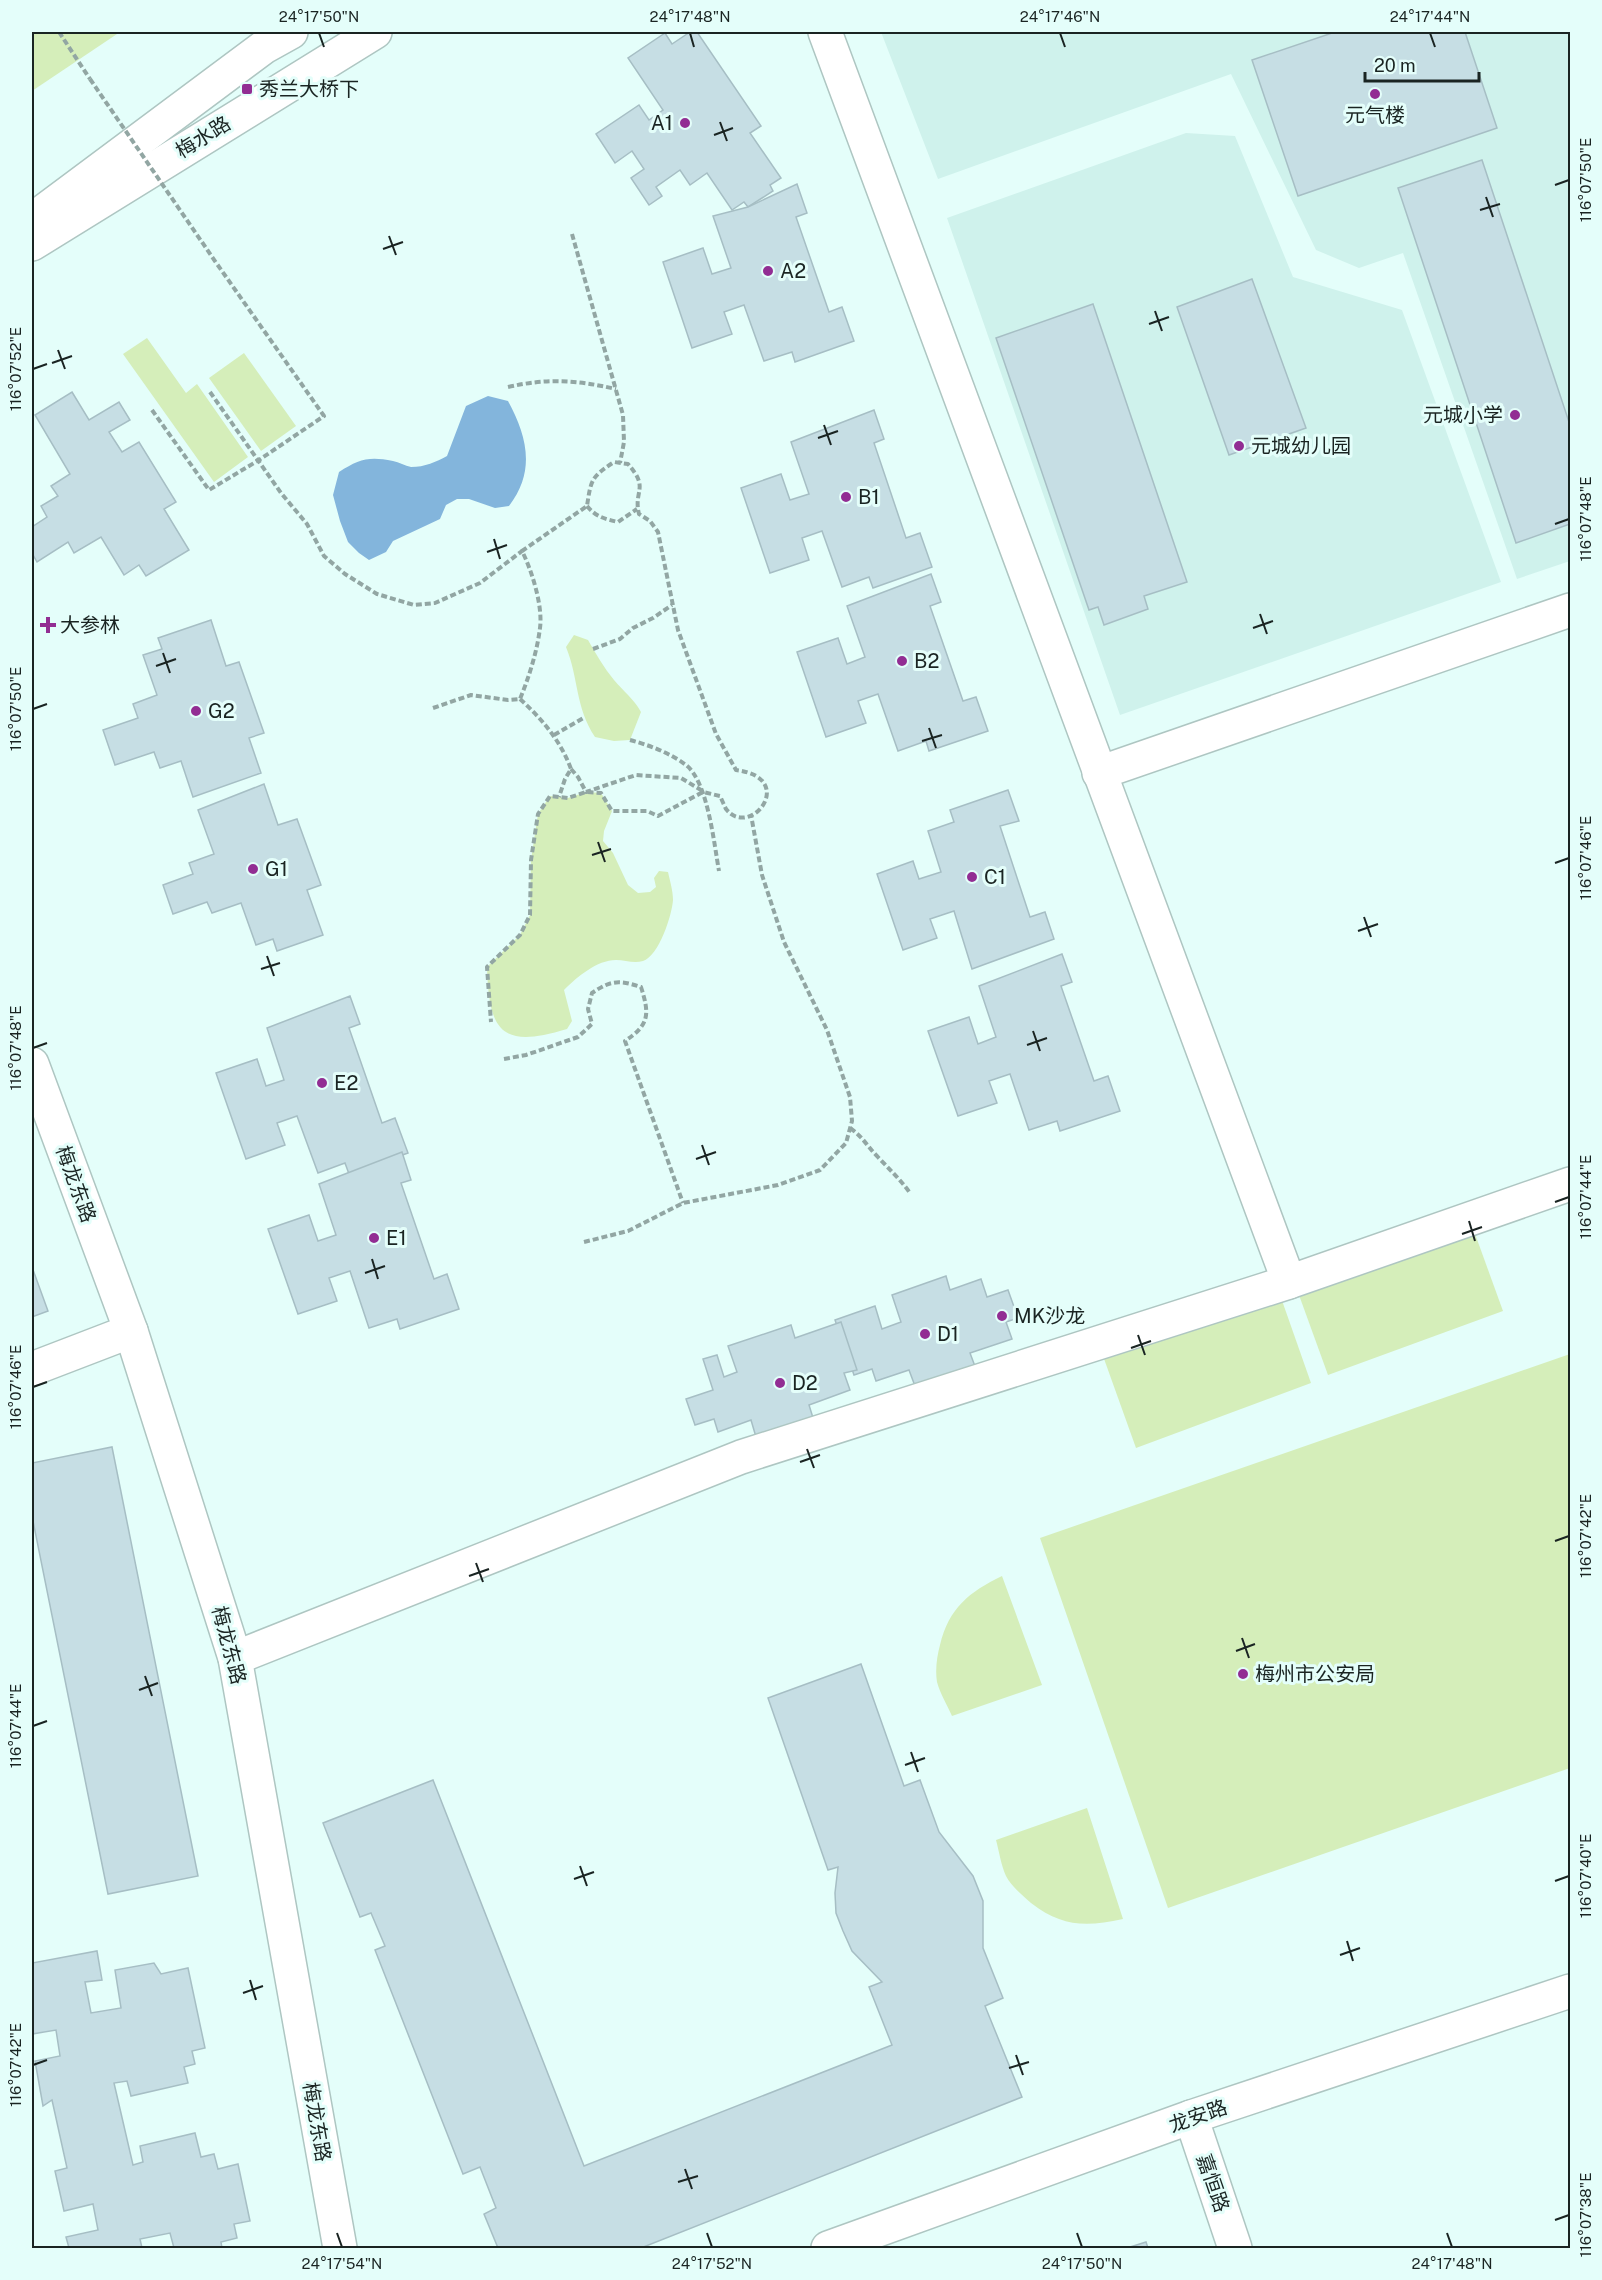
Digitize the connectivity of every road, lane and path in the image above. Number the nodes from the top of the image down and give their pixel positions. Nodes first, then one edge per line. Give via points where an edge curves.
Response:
1 (59, 32) edge
2 (291, 32) edge
3 (375, 32) edge
4 (825, 32) edge
5 (32, 220) edge
6 (572, 234) dead end
7 (32, 244) edge
8 (508, 387) dead end
9 (616, 388) junction
10 (210, 392) dead end
11 (152, 410) dead end
12 (259, 460) junction
13 (620, 463) junction
14 (587, 506) junction
15 (637, 509) junction
16 (522, 551) junction
17 (672, 605) junction
18 (1570, 610) edge
19 (593, 649) dead end
20 (520, 699) junction
21 (433, 708) dead end
22 (585, 717) dead end
23 (554, 735) junction
24 (630, 740) dead end
25 (571, 768) junction
26 (1100, 773) junction
27 (586, 792) junction
28 (703, 792) junction
29 (559, 797) junction
30 (751, 815) junction
31 (719, 871) dead end
32 (491, 1022) dead end
33 (504, 1059) dead end
34 (32, 1064) edge
35 (850, 1128) junction
36 (1570, 1184) edge
37 (910, 1193) dead end
38 (682, 1203) junction
39 (584, 1242) dead end
40 (1289, 1282) junction
41 (131, 1331) junction
42 (32, 1369) edge
43 (236, 1658) junction
44 (1570, 1991) edge
45 (1191, 2117) junction
46 (340, 2248) edge
47 (828, 2248) edge
48 (1235, 2248) edge

1 - 12 path, bridge via 324,416
2 - 5 street, 梅水路 via 264,47
3 - 7 street, 梅水路
4 - 26 street
6 - 9 path
8 - 9 path via 564,380
9 - 13 path via 624,433
10 - 12 path
11 - 12 path via 208,490
12 - 16 path via 307,524 324,556 377,594 414,605 435,603 480,584
13 - 14 path via 614,462 591,482
13 - 15 path via 628,464 639,476
14 - 15 path via 604,519 618,522
14 - 16 path
15 - 17 path via 658,532
16 - 20 path via 535,582 540,626
17 - 19 path via 620,639
17 - 30 path via 716,734 736,770 760,777 767,790 766,804
18 - 26 street
20 - 21 path via 471,695
20 - 23 path
22 - 23 path
23 - 25 path
24 - 28 path via 687,766
25 - 27 path
25 - 29 path
26 - 40 street
27 - 28 path via 636,776 681,778
27 - 28 path via 601,793 612,811 647,811 658,816
27 - 29 path
28 - 30 path via 720,796 727,811
28 - 31 path
29 - 32 path via 550,796 538,814 531,860 530,915 520,935 487,967
30 - 35 path via 762,875 784,942 827,1030 850,1097
33 - 38 path via 578,1037 591,1024 588,1009 592,993 607,983 641,987 646,1022 625,1041
34 - 41 street, 梅龙东路
35 - 37 path
35 - 38 path via 846,1143 820,1170 767,1188
36 - 40 street
38 - 39 path via 628,1231
40 - 43 street via 741,1457
41 - 42 street
41 - 43 street, 梅龙东路
43 - 46 street, 梅龙东路
44 - 45 street, 龙安路
45 - 47 street, 龙安路
45 - 48 street, 嘉恒路

